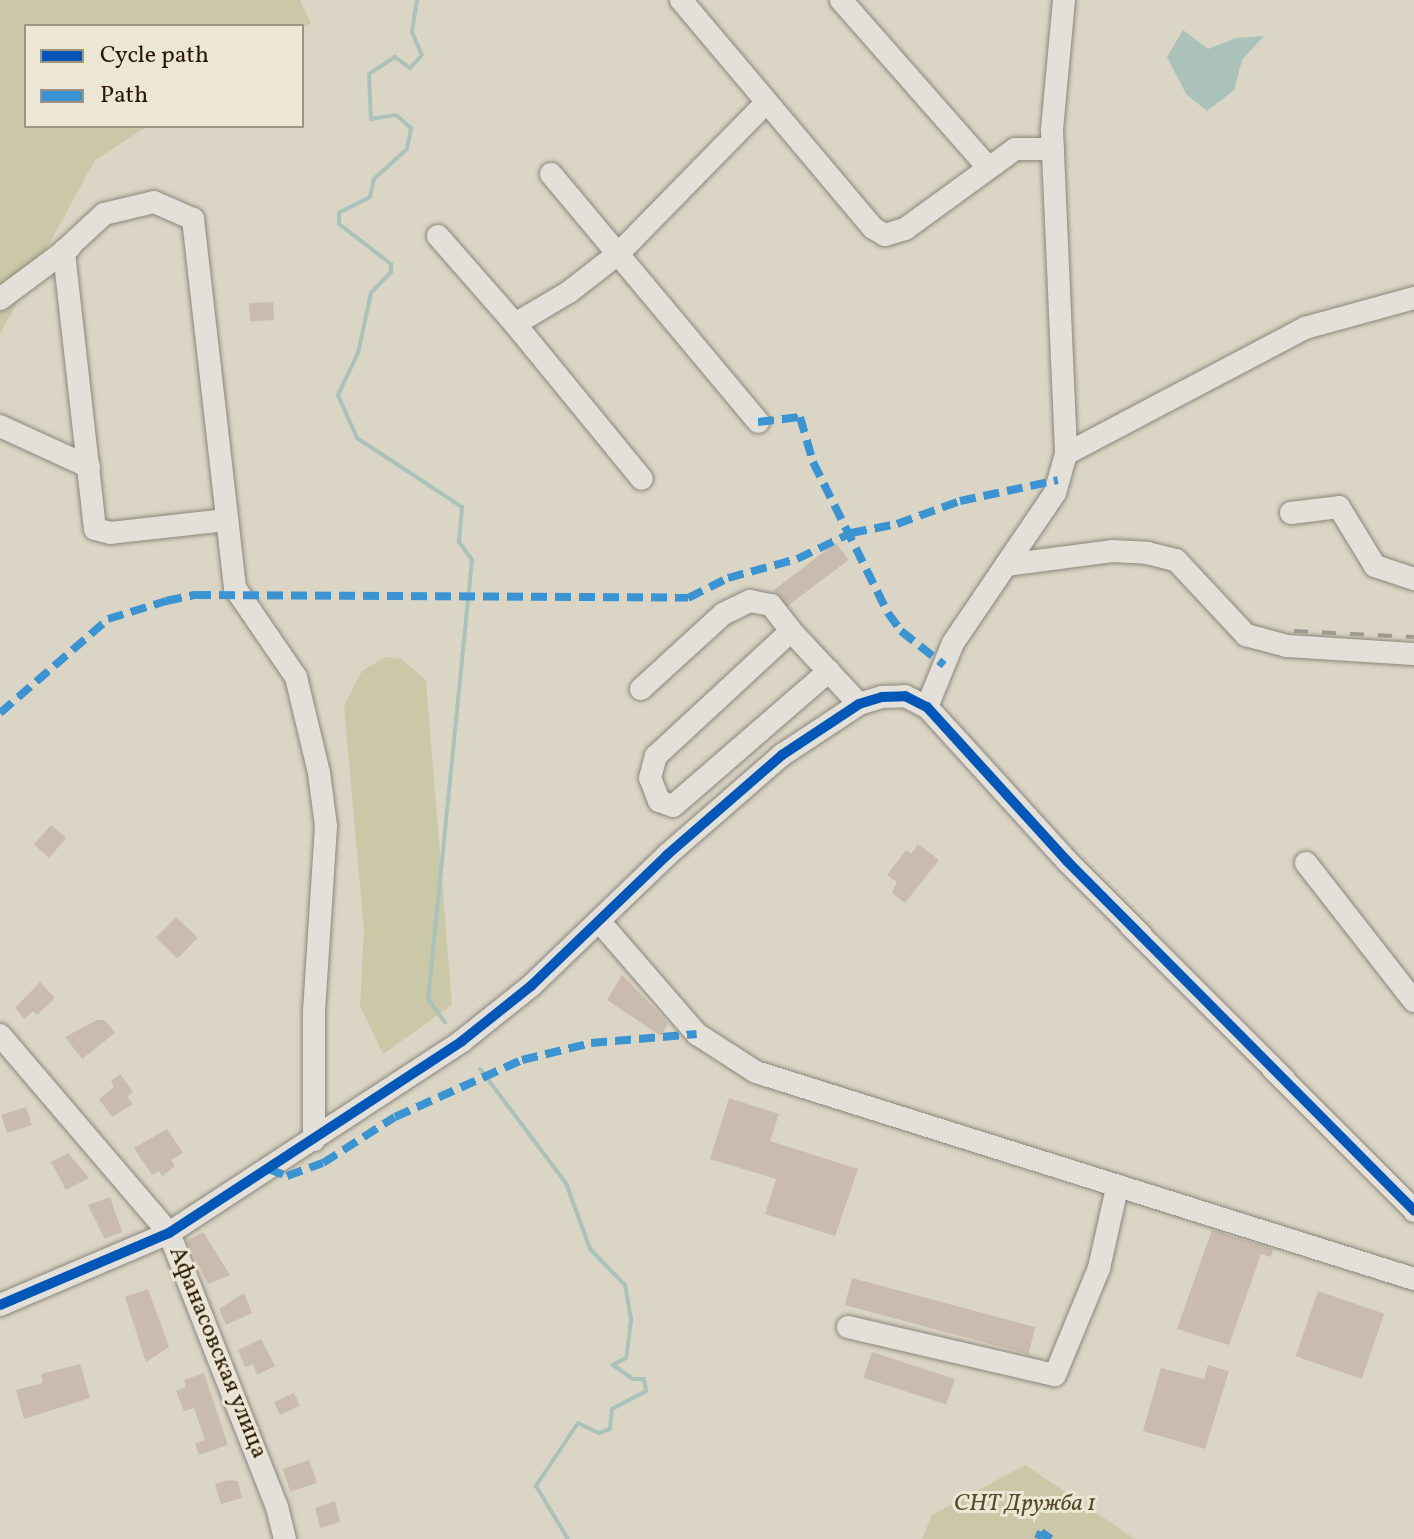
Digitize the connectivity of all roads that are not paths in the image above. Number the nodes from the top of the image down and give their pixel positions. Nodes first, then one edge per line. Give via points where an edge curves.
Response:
1 (681, 0) edge
2 (841, 0) edge
3 (1064, 0) edge
4 (767, 102) junction
5 (1053, 149) junction
6 (987, 166) junction
7 (551, 174) dead end
8 (438, 236) dead end
9 (70, 247) junction
10 (619, 253) junction
11 (1414, 298) edge
12 (0, 299) edge
13 (515, 324) junction
14 (758, 422) dead end
15 (0, 426) edge
16 (1066, 454) junction
17 (89, 467) junction
18 (642, 479) dead end
19 (1291, 513) dead end
20 (226, 520) junction
21 (1006, 565) junction
22 (1414, 579) edge
23 (791, 631) junction
24 (1414, 654) edge
25 (829, 671) junction
26 (641, 689) dead end
27 (859, 704) junction
28 (927, 707) junction
29 (1306, 863) dead end
30 (599, 921) junction
31 (1414, 1001) edge
32 (0, 1035) edge
33 (314, 1140) junction
34 (1117, 1188) junction
35 (1414, 1211) edge
36 (169, 1233) junction
37 (1414, 1279) edge
38 (0, 1305) edge
39 (848, 1327) dead end
40 (285, 1539) edge

1 - 4 street
2 - 6 street
3 - 5 street
4 - 6 street via 873,228 885,235 905,229
4 - 10 street
5 - 6 street via 1015,149
5 - 16 street
7 - 10 street
8 - 13 street
9 - 12 street
9 - 17 street via 64,251
9 - 20 street via 104,214 154,202 193,219
10 - 13 street via 569,292
10 - 14 street
11 - 16 street via 1305,328
13 - 18 street
15 - 17 street
16 - 21 street via 1055,493
17 - 20 street via 95,529 111,533
19 - 22 street via 1339,507 1375,566
20 - 33 street via 235,588 296,677 319,773 326,826 314,1011
21 - 24 street via 1112,551 1147,553 1176,560 1246,635 1287,646
21 - 28 street via 953,643
23 - 25 street
23 - 25 street via 656,756 650,778 659,801 673,806
23 - 26 street via 771,605 750,601 723,614
25 - 27 street
27 - 28 street via 905,696
27 - 30 street via 782,755
28 - 35 street via 1067,861
29 - 31 street
30 - 33 street via 531,986 462,1041
30 - 34 street via 697,1034 756,1072
32 - 36 street, Афанасовская улица
33 - 36 street
34 - 37 street
34 - 39 street via 1099,1268 1055,1375
36 - 38 street
36 - 40 street, Афанасовская улица via 245,1422

